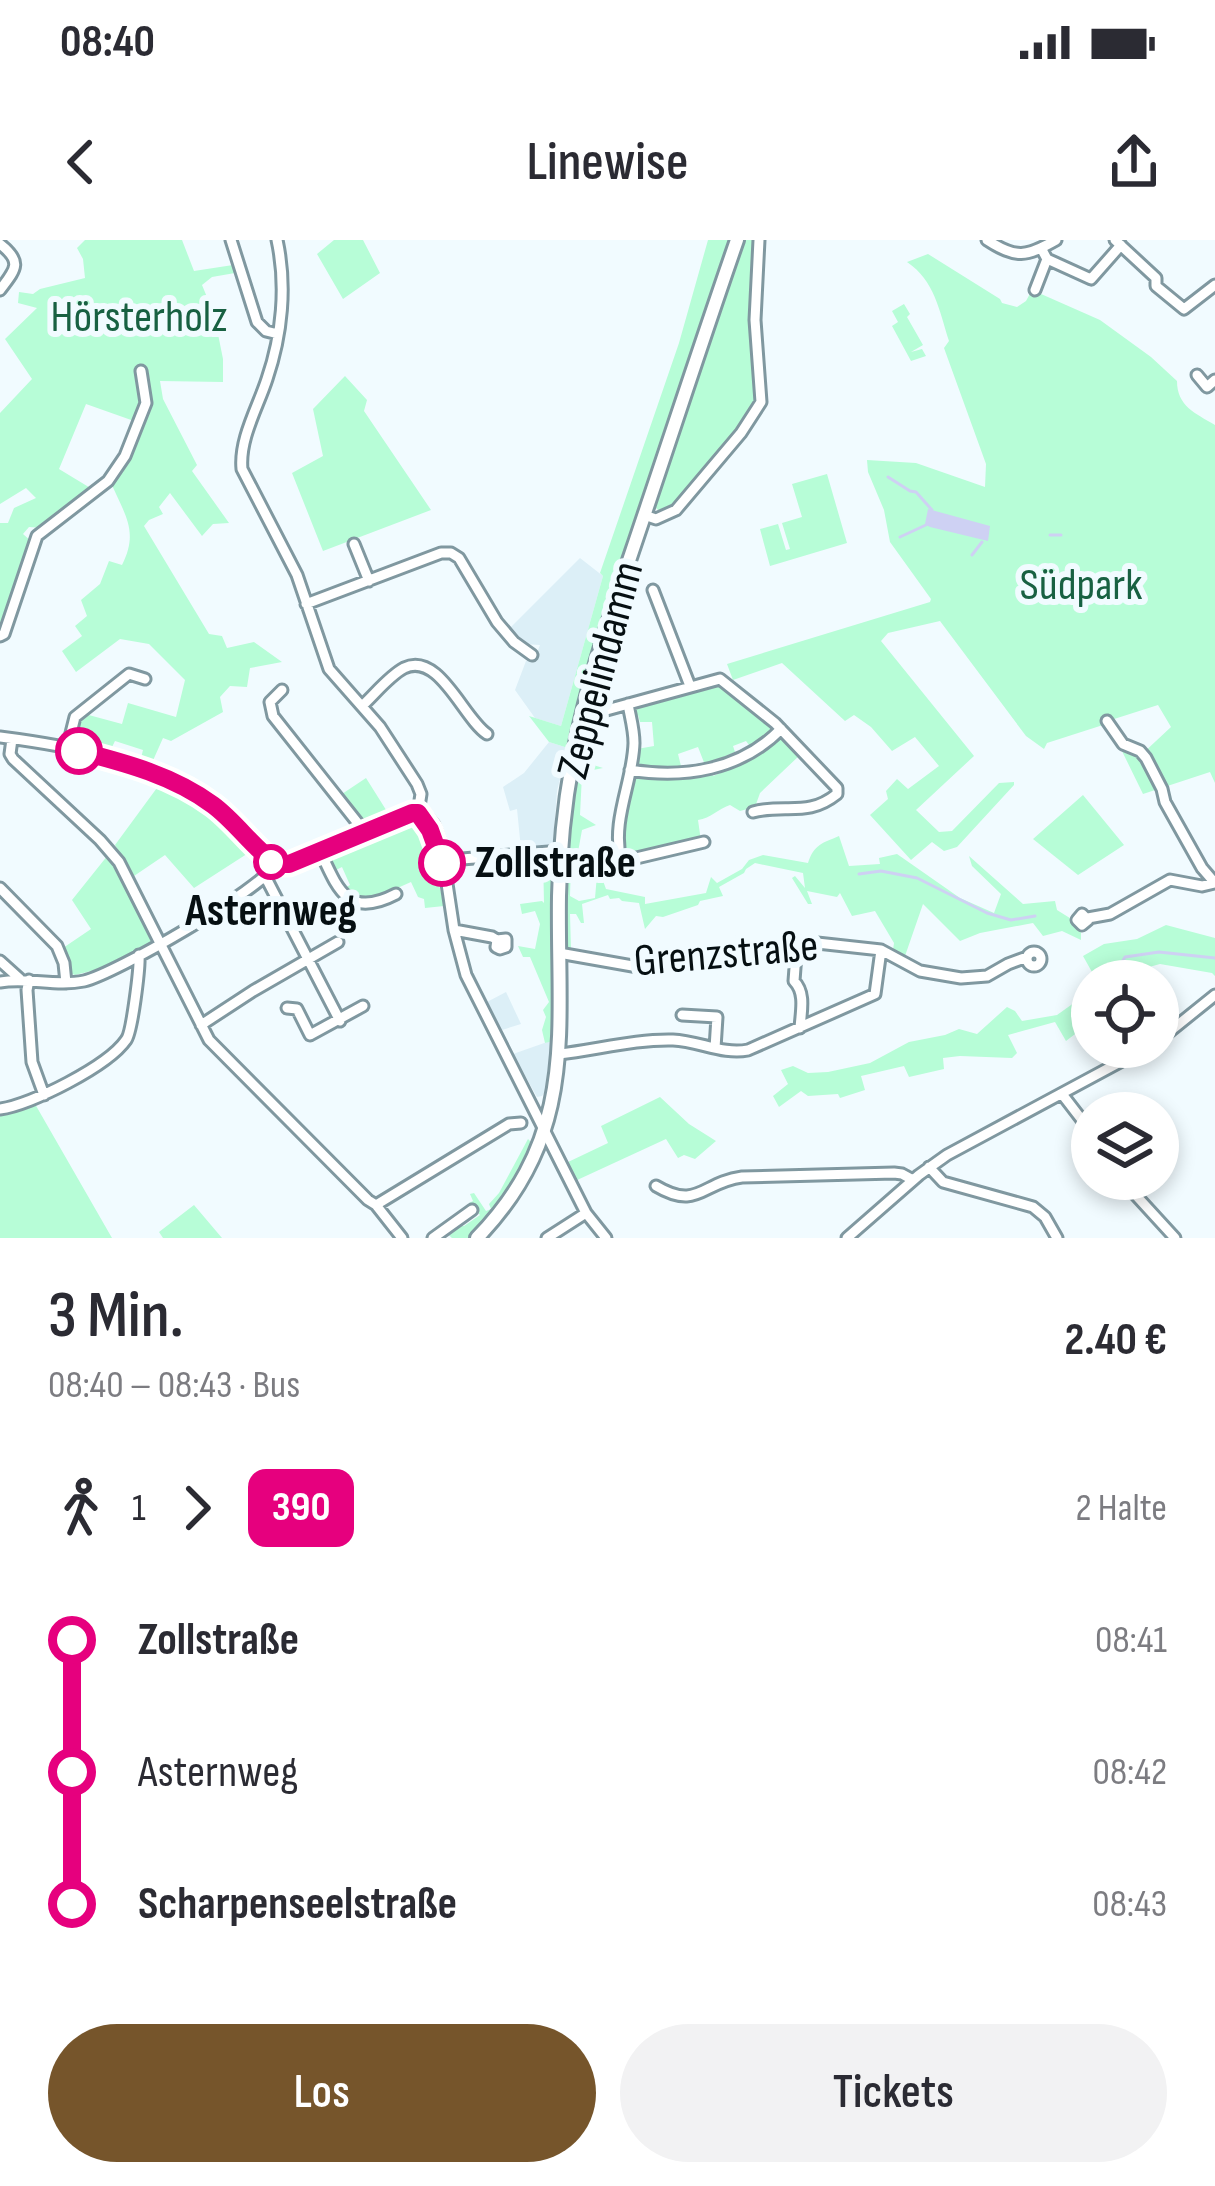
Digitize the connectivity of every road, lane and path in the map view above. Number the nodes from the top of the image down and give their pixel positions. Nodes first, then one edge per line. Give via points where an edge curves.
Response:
1 (231, 240) edge
2 (278, 240) edge
3 (737, 240) edge
4 (759, 240) edge
5 (987, 240) edge
6 (1023, 240) edge
7 (1056, 240) edge
8 (1118, 243) edge
9 (0, 244) edge
10 (1041, 248) junction
11 (1010, 253) junction
12 (1047, 260) junction
13 (1215, 285) edge
14 (0, 290) edge
15 (1035, 290) dead end
16 (278, 334) junction
17 (141, 371) dead end
18 (1197, 375) dead end
19 (1215, 380) edge
20 (644, 515) junction
21 (354, 544) dead end
22 (368, 581) junction
23 (653, 590) dead end
24 (306, 604) junction
25 (0, 636) edge
26 (532, 655) dead end
27 (145, 679) dead end
28 (690, 686) junction
29 (282, 690) dead end
30 (628, 704) junction
31 (362, 706) junction
32 (583, 712) junction
33 (1107, 721) dead end
34 (0, 728) edge
35 (781, 729) junction
36 (487, 734) dead end
37 (4, 738) edge
38 (67, 748) junction
39 (630, 770) junction
40 (753, 812) dead end
41 (418, 813) junction
42 (364, 831) junction
43 (704, 842) dead end
44 (320, 851) junction
45 (561, 851) junction
46 (441, 859) junction
47 (276, 864) junction
48 (266, 878) junction
49 (1214, 883) edge
50 (0, 888) edge
51 (396, 894) dead end
52 (1088, 918) dead end
53 (454, 930) junction
54 (497, 940) dead end
55 (797, 941) junction
56 (338, 942) dead end
57 (160, 943) junction
58 (881, 950) junction
59 (559, 953) junction
60 (139, 955) junction
61 (1027, 957) dead end
62 (308, 958) junction
63 (0, 961) edge
64 (24, 979) junction
65 (0, 982) edge
66 (66, 983) junction
67 (1215, 995) edge
68 (363, 1006) dead end
69 (287, 1008) dead end
70 (682, 1015) dead end
71 (340, 1021) junction
72 (1179, 1024) edge
73 (201, 1025) junction
74 (800, 1028) junction
75 (715, 1048) junction
76 (559, 1054) junction
77 (1110, 1068) edge
78 (556, 1090) junction
79 (525, 1094) junction
80 (1062, 1094) junction
81 (44, 1095) junction
82 (1071, 1106) edge
83 (0, 1109) edge
84 (521, 1123) dead end
85 (545, 1132) junction
86 (559, 1163) junction
87 (530, 1166) junction
88 (929, 1167) junction
89 (913, 1180) junction
90 (656, 1186) dead end
91 (1140, 1200) edge
92 (376, 1205) junction
93 (472, 1210) dead end
94 (586, 1213) junction
95 (402, 1238) edge
96 (433, 1238) edge
97 (477, 1238) edge
98 (547, 1238) edge
99 (606, 1238) edge
100 (847, 1238) edge
101 (1057, 1238) edge
102 (1175, 1238) edge

1 - 16 street via 257,322
2 - 16 street
3 - 20 main road, Zeppelindamm
4 - 20 street via 761,402 676,510
5 - 11 street
6 - 11 street
7 - 10 street
8 - 12 street via 1091,278
8 - 13 street via 1184,309
9 - 14 street via 16,265
10 - 11 street
10 - 12 street
12 - 15 street
16 - 24 street via 241,465
17 - 25 street via 146,403 125,456 108,481 37,536
18 - 19 street via 1207,387
20 - 32 main road, Zeppelindamm
21 - 22 street
22 - 24 street
22 - 26 street via 454,554 502,629
23 - 28 street
24 - 31 street via 328,669
27 - 38 street via 129,674 75,717
28 - 30 street
28 - 35 street via 718,679
29 - 42 street via 272,716
30 - 32 street
30 - 39 street
31 - 36 street via 404,668 421,665
31 - 41 street via 420,790
32 - 45 main road, Zeppelindamm
33 - 49 street via 1146,758
34 - 37 street
35 - 39 street via 705,770
35 - 40 street via 837,794 816,807
37 - 38 street
37 - 57 street via 13,759 119,862
38 - 47 street via 194,793
39 - 43 street via 616,862
41 - 42 street
41 - 46 street
42 - 44 street
44 - 47 street
44 - 51 street via 351,900 374,905
45 - 46 street
45 - 59 main road, Zeppelindamm
46 - 53 street
47 - 48 street
48 - 57 street
48 - 62 street
49 - 52 street via 1170,880
50 - 66 street via 59,949
53 - 54 street
53 - 79 street via 472,990
55 - 58 street, Grenzstraße
55 - 59 street, Grenzstraße via 655,970
55 - 74 street
56 - 62 street
57 - 60 street
57 - 73 street
58 - 61 street, Grenzstraße via 934,976 961,978
58 - 74 street via 875,994
59 - 76 main road, Zeppelindamm
60 - 66 street
60 - 81 street via 129,1037
62 - 71 street
62 - 73 street
63 - 64 street
64 - 65 street
64 - 66 street
64 - 81 street via 32,1062
67 - 72 street
68 - 71 street
69 - 71 street via 297,1010 310,1035
70 - 75 street via 716,1017
73 - 92 street
74 - 75 street via 748,1051
75 - 76 street via 664,1040
76 - 78 main road, Zeppelindamm
77 - 80 street
78 - 79 street via 539,1102
78 - 85 main road, Zeppelindamm
79 - 85 street
80 - 82 street
80 - 88 street
81 - 83 street
84 - 92 street
85 - 86 street
85 - 87 main road, Zeppelindamm
86 - 87 street via 546,1156
86 - 94 street
87 - 97 main road, Zeppelindamm
88 - 89 street
88 - 101 street via 944,1182 1034,1207
89 - 90 street via 894,1173 742,1177 685,1198
89 - 100 street
91 - 102 street
92 - 95 street
93 - 96 street
94 - 98 street
94 - 99 street

